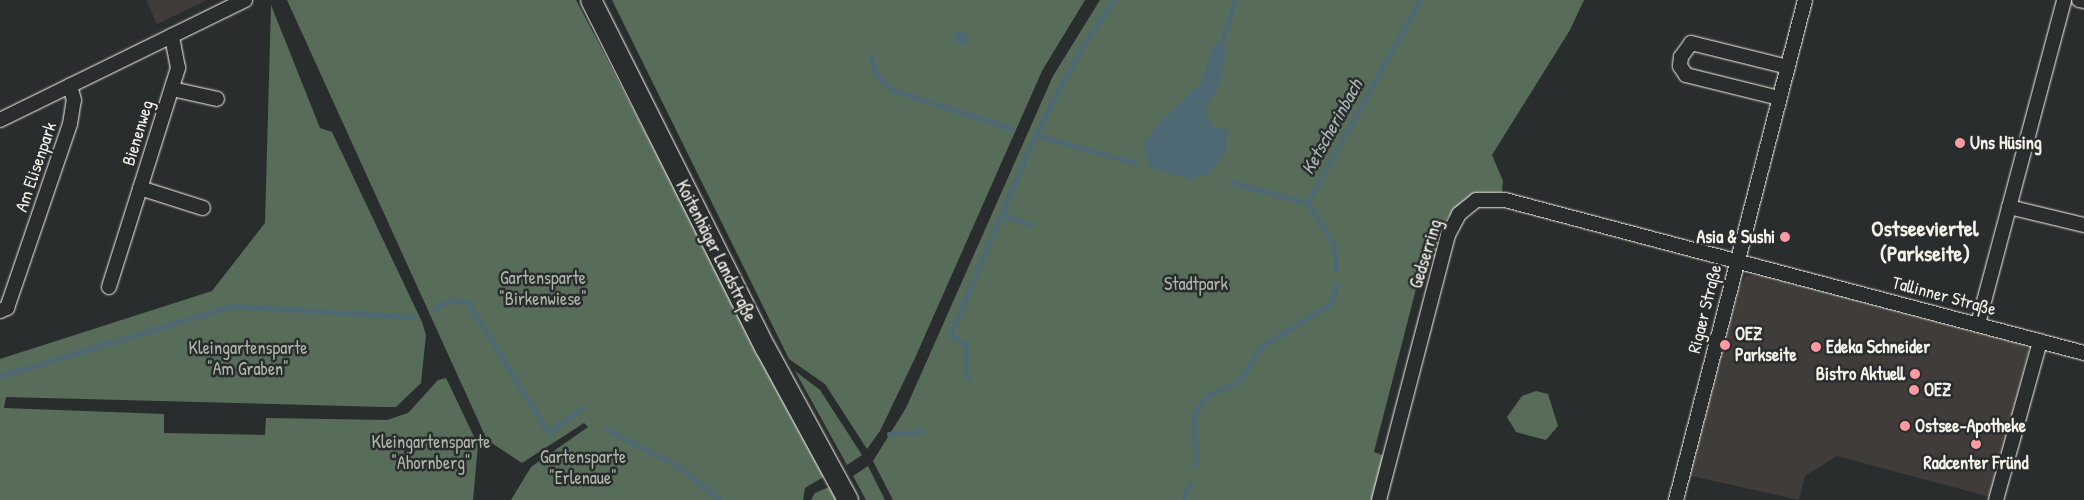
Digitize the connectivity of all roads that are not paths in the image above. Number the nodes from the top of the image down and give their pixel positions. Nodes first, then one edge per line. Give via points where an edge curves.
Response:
1 (245, 0) edge
2 (590, 0) edge
3 (1805, 0) edge
4 (2064, 0) edge
5 (2079, 0) edge
6 (2084, 1) edge
7 (172, 36) junction
8 (1788, 67) junction
9 (70, 86) junction
10 (172, 89) junction
11 (1779, 98) junction
12 (217, 99) dead end
13 (0, 120) edge
14 (140, 188) junction
15 (2009, 207) junction
16 (203, 208) dead end
17 (2084, 225) edge
18 (1737, 260) junction
19 (109, 287) dead end
20 (0, 311) edge
21 (1978, 324) junction
22 (2040, 341) junction
23 (2084, 353) edge
24 (848, 500) edge
25 (1379, 500) edge
26 (1676, 500) edge
27 (1996, 500) edge

1 - 7 street, Am Elisenpark
2 - 24 main road, Koitenhäger Landstraße via 766,349
3 - 8 street, Rigaer Straße
4 - 15 street
5 - 6 street
7 - 9 street, Am Elisenpark
7 - 10 street, Bienenweg via 178,68
8 - 11 street, Rigaer Straße
8 - 11 street via 1691,43 1681,57 1680,66 1686,75
9 - 13 street, Am Elisenpark
9 - 20 street, Am Elisenpark via 74,100 70,124 7,308
10 - 12 street, Bienenweg
10 - 14 street, Bienenweg
11 - 18 street, Rigaer Straße
14 - 16 street, Bienenweg
14 - 19 street, Bienenweg
15 - 17 street
15 - 21 street
18 - 21 street, Tallinner Straße
18 - 25 street, Gedserring via 1505,200 1476,200 1466,207 1448,235
18 - 26 street, Rigaer Straße
21 - 22 street, Tallinner Straße
22 - 23 street, Tallinner Straße
22 - 27 street

